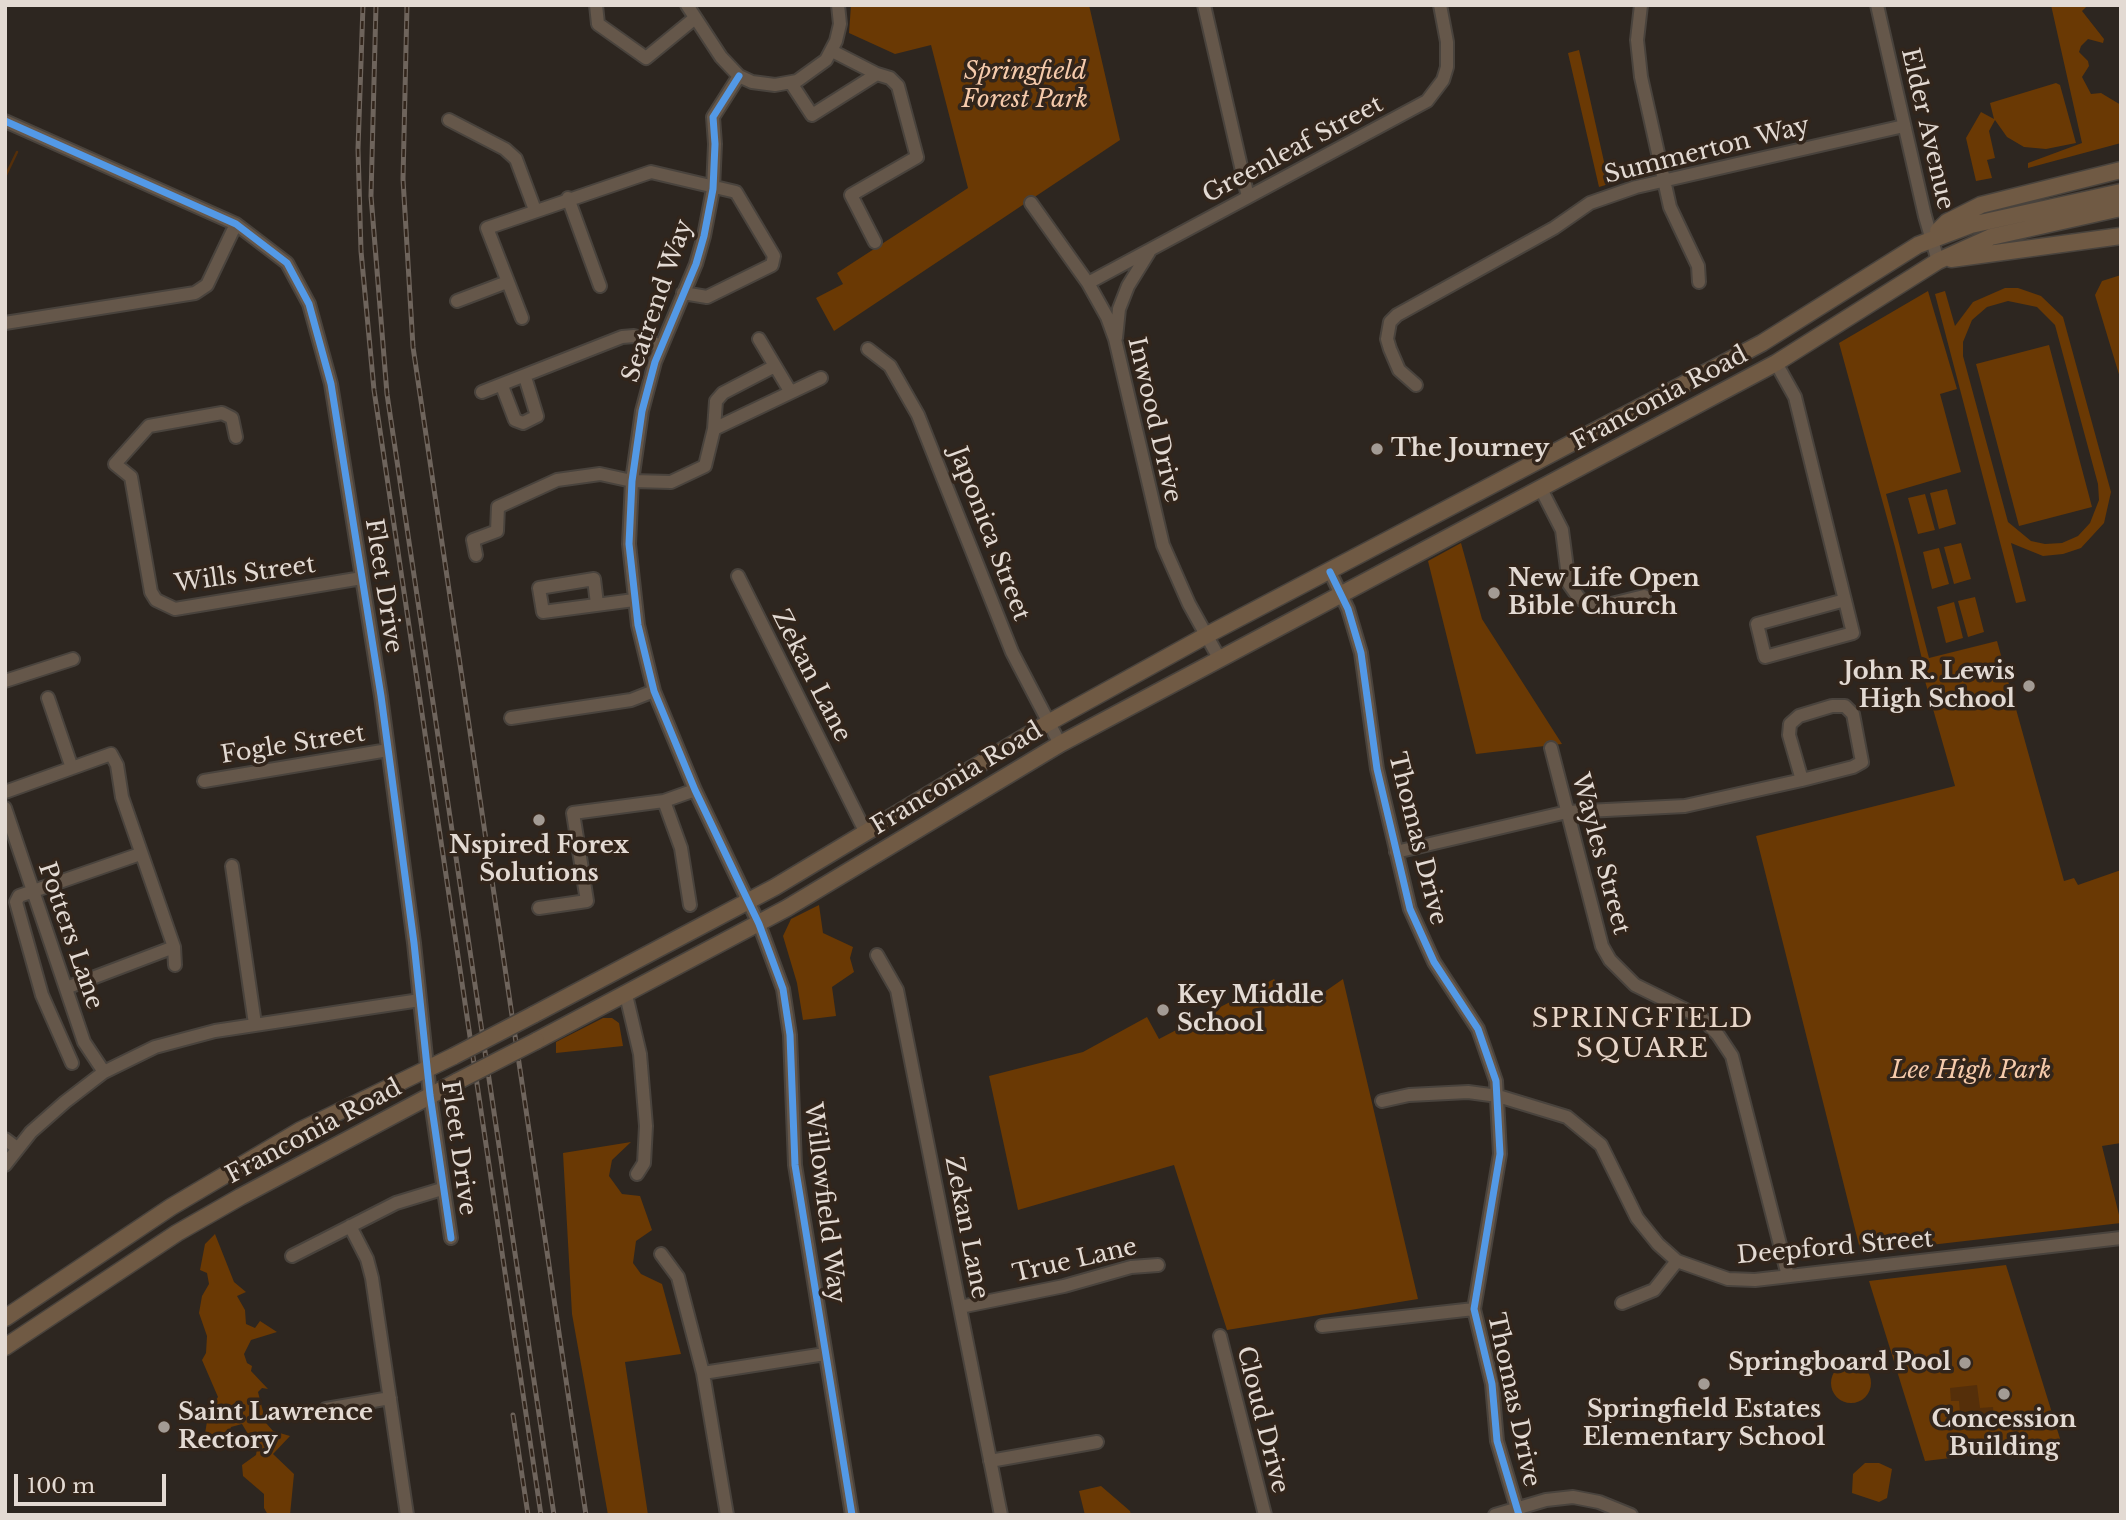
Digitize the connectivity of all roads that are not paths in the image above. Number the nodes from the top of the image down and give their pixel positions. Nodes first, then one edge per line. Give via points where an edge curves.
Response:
1 (596, 5) edge
2 (687, 5) edge
3 (838, 5) edge
4 (1204, 5) edge
5 (1440, 5) edge
6 (1641, 5) edge
7 (1877, 5) edge
8 (695, 18) junction
9 (832, 51) junction
10 (877, 74) junction
11 (739, 76) junction
12 (791, 83) junction
13 (449, 120) dead end
14 (5, 121) edge
15 (1904, 126) junction
16 (2121, 170) edge
17 (1664, 180) junction
18 (713, 189) junction
19 (2121, 192) edge
20 (1248, 197) junction
21 (568, 198) junction
22 (1031, 203) dead end
23 (2121, 208) edge
24 (535, 210) junction
25 (236, 225) junction
26 (2121, 236) edge
27 (1931, 238) junction
28 (875, 242) dead end
29 (1149, 252) junction
30 (1938, 261) junction
31 (507, 282) junction
32 (1699, 282) dead end
33 (1088, 283) junction
34 (600, 286) dead end
35 (683, 293) junction
36 (457, 302) dead end
37 (522, 318) dead end
38 (5, 323) edge
39 (758, 339) dead end
40 (1116, 341) junction
41 (661, 346) junction
42 (868, 349) dead end
43 (1776, 363) junction
44 (775, 366) junction
45 (525, 377) junction
46 (821, 378) dead end
47 (1416, 385) dead end
48 (502, 386) junction
49 (790, 391) junction
50 (482, 392) dead end
51 (714, 429) junction
52 (236, 438) dead end
53 (632, 481) junction
54 (1541, 489) junction
55 (1484, 490) junction
56 (1491, 515) junction
57 (476, 555) dead end
58 (1330, 572) junction
59 (738, 576) dead end
60 (362, 578) junction
61 (1342, 594) junction
62 (1644, 596) dead end
63 (634, 600) junction
64 (1845, 600) junction
65 (597, 604) junction
66 (1207, 635) junction
67 (1219, 658) junction
68 (73, 659) dead end
69 (5, 681) edge
70 (654, 691) junction
71 (48, 698) dead end
72 (511, 718) dead end
73 (1048, 723) junction
74 (1060, 744) junction
75 (1551, 748) dead end
76 (388, 750) junction
77 (72, 768) junction
78 (1802, 780) junction
79 (204, 781) dead end
80 (695, 790) junction
81 (5, 792) edge
82 (664, 801) junction
83 (5, 808) edge
84 (1567, 812) junction
85 (9, 833) edge
86 (866, 833) junction
87 (1396, 852) junction
88 (140, 854) junction
89 (232, 866) dead end
90 (33, 893) junction
91 (748, 902) junction
92 (690, 905) dead end
93 (539, 908) dead end
94 (759, 924) junction
95 (174, 947) junction
96 (877, 955) dead end
97 (175, 965) dead end
98 (66, 988) junction
99 (626, 995) junction
100 (420, 1000) junction
101 (255, 1024) junction
102 (72, 1063) dead end
103 (427, 1069) junction
104 (104, 1072) junction
105 (430, 1095) junction
106 (1498, 1096) junction
107 (1382, 1101) dead end
108 (5, 1139) edge
109 (17, 1148) junction
110 (5, 1166) edge
111 (637, 1174) dead end
112 (442, 1189) junction
113 (351, 1226) junction
114 (451, 1238) dead end
115 (2121, 1238) edge
116 (662, 1254) dead end
117 (292, 1256) dead end
118 (1677, 1261) junction
119 (1158, 1265) dead end
120 (1788, 1276) junction
121 (1622, 1303) dead end
122 (960, 1307) junction
123 (1474, 1309) junction
124 (5, 1318) edge
125 (1322, 1326) dead end
126 (1220, 1336) dead end
127 (5, 1347) edge
128 (825, 1354) junction
129 (703, 1373) junction
130 (390, 1398) junction
131 (326, 1409) dead end
132 (1097, 1442) dead end
133 (990, 1461) junction
134 (1518, 1511) edge
135 (407, 1515) edge
136 (727, 1515) edge
137 (852, 1515) edge
138 (1001, 1515) edge
139 (1265, 1515) edge
140 (1495, 1515) edge
141 (1631, 1515) edge

1 - 8 street via 598,24 646,58
2 - 8 street
3 - 9 street via 840,24
4 - 20 street
5 - 20 street, Greenleaf Street via 1447,67 1427,101
6 - 17 street via 1638,57
7 - 15 street, Elder Avenue
8 - 11 street
9 - 10 street
9 - 12 street via 816,70
10 - 12 street via 812,115
10 - 28 street via 898,86 917,157 851,195
11 - 12 street via 763,84
11 - 18 street, Seatrend Way via 713,117
13 - 24 street via 516,159
14 - 25 street, Fleet Drive
15 - 17 street, Summerton Way
15 - 27 street, Elder Avenue
16 - 27 main road, Franconia Road via 1981,205 1947,222
17 - 32 street via 1674,218 1698,266
17 - 47 street, Summerton Way via 1601,198 1397,315 1390,322 1387,339 1399,370
18 - 21 street via 651,172
18 - 35 street, Seatrend Way via 704,236
18 - 35 street via 736,192 774,256 772,265 707,297
19 - 27 main road, Franconia Road
20 - 29 street, Greenleaf Street
21 - 24 street
21 - 34 street
22 - 33 street, Inwood Drive
23 - 30 main road, Franconia Road via 2003,234
24 - 31 street via 487,228
25 - 38 street via 207,285 195,293
25 - 60 street, Fleet Drive via 294,271 313,313 331,384
26 - 30 main road, Franconia Road
27 - 30 street, Elder Avenue
27 - 55 main road, Franconia Road via 1762,343
29 - 33 street, Greenleaf Street
29 - 40 street via 1119,309
30 - 43 main road, Franconia Road
31 - 36 street
31 - 37 street
33 - 40 street, Inwood Drive
35 - 41 street, Seatrend Way
39 - 44 street
40 - 66 street, Inwood Drive via 1163,545
41 - 45 street via 634,336 622,337
41 - 53 street, Seatrend Way via 642,411
42 - 73 street, Japonica Street via 890,366 918,415 1007,641
43 - 54 main road, Franconia Road
43 - 64 street via 1795,397
44 - 49 street
44 - 51 street via 723,393 716,401
45 - 48 street
45 - 48 street via 537,416 523,423 515,420
46 - 49 street
48 - 50 street
49 - 51 street
51 - 53 street via 705,466 671,482
52 - 60 street, Wills Street via 232,418 222,414 149,426 115,464 131,477 151,592 160,605 176,609
53 - 57 street via 577,475 522,494 498,507 497,531 473,540
53 - 63 street, Seatrend Way via 629,544
54 - 56 main road, Franconia Road
54 - 62 street via 1562,530 1569,584 1579,598 1595,608
55 - 56 main road
55 - 58 main road, Franconia Road
56 - 61 main road, Franconia Road
58 - 61 street, Thomas Drive
58 - 66 main road, Franconia Road
59 - 86 street, Zekan Lane
60 - 76 street, Fleet Drive
61 - 67 main road, Franconia Road
61 - 87 street, Thomas Drive via 1361,653 1377,769
63 - 65 street
63 - 70 street, Seatrend Way
64 - 64 street via 1757,624 1765,657 1853,633
65 - 65 street via 594,579 539,588 543,612
66 - 67 street, Inwood Drive
66 - 73 main road, Franconia Road
67 - 74 main road, Franconia Road
68 - 69 street
70 - 72 street via 631,700
70 - 80 street, Seatrend Way
71 - 77 street
73 - 74 street, Japonica Street
73 - 86 main road, Franconia Road
74 - 94 main road, Franconia Road
75 - 84 street, Wayles Street
76 - 79 street, Fogle Street
76 - 100 street, Fleet Drive
77 - 81 street
77 - 88 street via 111,754
78 - 78 street via 1862,762 1853,714 1845,706 1799,716 1790,724
78 - 84 street via 1685,806
80 - 82 street
80 - 91 street, Seatrend Way
82 - 92 street via 681,848
82 - 93 street via 573,813 587,901
83 - 85 street, Potters Lane
84 - 87 street
84 - 120 street, Wayles Street via 1609,960 1635,985 1702,1018 1732,1056
85 - 90 street, Potters Lane
86 - 91 main road, Franconia Road
87 - 106 street, Thomas Drive via 1417,927 1478,1029
88 - 90 street
88 - 95 street
89 - 101 street
90 - 98 street, Potters Lane
90 - 102 street via 19,896 16,902 29,957
91 - 94 street, Willowfield Way
91 - 103 main road, Franconia Road, bridge
94 - 99 main road, Franconia Road
94 - 128 street, Willowfield Way via 774,959 788,1014 795,1165
95 - 97 street
95 - 98 street
96 - 122 street, Zekan Lane via 897,990
98 - 104 street, Potters Lane via 88,1051
99 - 105 main road, Franconia Road, bridge
99 - 111 street via 640,1054 646,1126 644,1163
100 - 101 street
100 - 103 street, Fleet Drive
101 - 104 street via 155,1047
103 - 105 street, Fleet Drive
103 - 124 main road, Franconia Road via 301,1130 171,1207
104 - 109 street via 43,1119
105 - 112 street, Fleet Drive
105 - 127 main road, Franconia Road via 177,1233
106 - 107 street, Deepford Street via 1442,1092
106 - 118 street, Deepford Street via 1558,1112 1589,1132 1611,1158 1643,1227
106 - 123 street, Thomas Drive via 1500,1154
108 - 109 street
109 - 110 street
112 - 113 street via 411,1196
112 - 114 street, Fleet Drive
113 - 117 street
113 - 130 street via 369,1267
115 - 120 street, Deepford Street
116 - 129 street via 678,1277
118 - 120 street, Deepford Street via 1728,1279
118 - 121 street via 1654,1290
119 - 122 street, True Lane via 1131,1267
122 - 133 street, Zekan Lane
123 - 125 street
123 - 134 street, Thomas Drive via 1492,1384 1497,1441
126 - 139 street, Cloud Drive
128 - 129 street
128 - 137 street, Willowfield Way
129 - 136 street
130 - 131 street
130 - 135 street
132 - 133 street
133 - 138 street, Zekan Lane
134 - 140 street
134 - 141 street via 1573,1497

